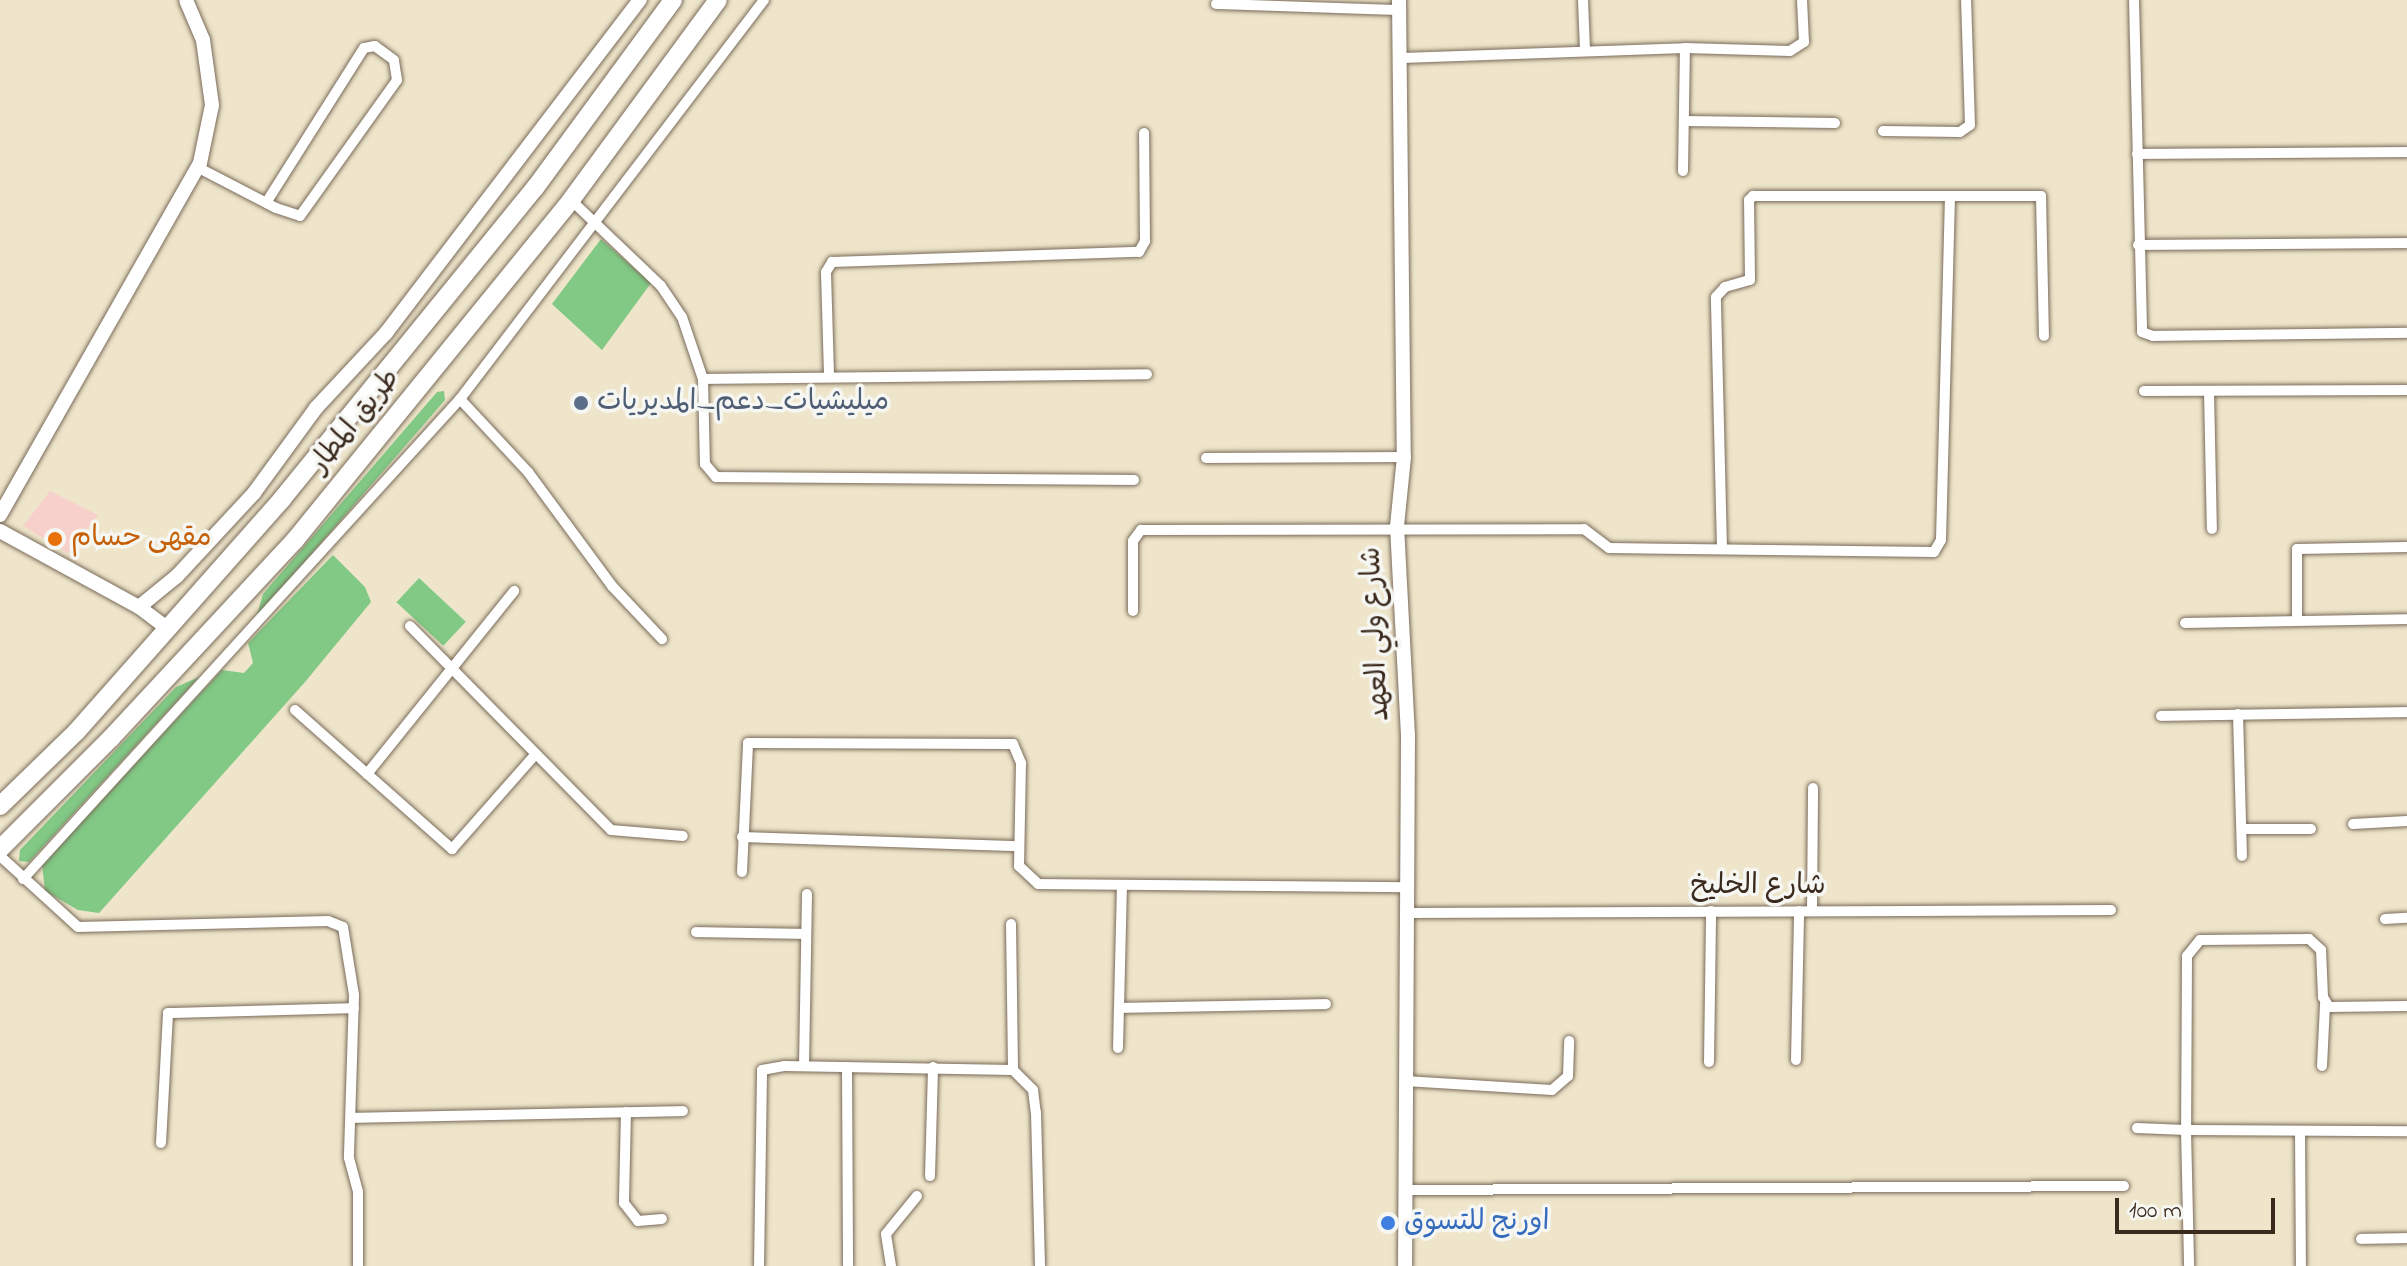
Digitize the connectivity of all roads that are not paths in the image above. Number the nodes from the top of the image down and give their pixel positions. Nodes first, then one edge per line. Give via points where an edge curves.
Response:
1 (186, 0) edge
2 (640, 0) edge
3 (673, 0) edge
4 (718, 0) edge
5 (764, 0) edge
6 (1583, 0) edge
7 (1802, 0) edge
8 (1966, 0) edge
9 (2134, 0) edge
10 (1216, 4) dead end
11 (1399, 5) edge
12 (1685, 48) junction
13 (1585, 50) junction
14 (1402, 58) junction
15 (1685, 121) junction
16 (1835, 123) dead end
17 (1883, 131) dead end
18 (1144, 133) dead end
19 (2407, 152) edge
20 (2137, 154) junction
21 (197, 167) junction
22 (1683, 171) dead end
23 (1950, 197) junction
24 (571, 200) junction
25 (266, 203) junction
26 (596, 223) junction
27 (2407, 243) edge
28 (2138, 245) junction
29 (2407, 333) edge
30 (2044, 336) dead end
31 (829, 374) junction
32 (1147, 374) dead end
33 (703, 379) junction
34 (2407, 390) edge
35 (2144, 391) dead end
36 (2209, 391) junction
37 (460, 399) junction
38 (1404, 457) junction
39 (1206, 458) dead end
40 (1134, 480) dead end
41 (0, 515) edge
42 (1397, 526) junction
43 (2212, 529) dead end
44 (0, 531) edge
45 (2407, 547) edge
46 (1722, 549) junction
47 (514, 591) dead end
48 (139, 607) junction
49 (1133, 611) dead end
50 (2407, 619) edge
51 (2297, 621) junction
52 (2185, 623) dead end
53 (410, 626) dead end
54 (168, 629) junction
55 (662, 639) dead end
56 (452, 670) junction
57 (295, 710) dead end
58 (2407, 712) edge
59 (2238, 714) junction
60 (2161, 716) dead end
61 (535, 755) junction
62 (367, 774) junction
63 (1813, 788) dead end
64 (0, 806) edge
65 (2407, 821) edge
66 (2353, 824) dead end
67 (2242, 829) junction
68 (2311, 829) dead end
69 (683, 836) dead end
70 (742, 837) junction
71 (1019, 846) junction
72 (0, 849) edge
73 (0, 856) edge
74 (2242, 856) dead end
75 (742, 872) dead end
76 (23, 879) junction
77 (1406, 887) junction
78 (1122, 888) junction
79 (807, 894) dead end
80 (2111, 910) dead end
81 (1711, 911) junction
82 (1799, 911) junction
83 (1812, 911) junction
84 (1406, 913) junction
85 (2407, 918) edge
86 (2385, 919) dead end
87 (1011, 924) dead end
88 (696, 932) dead end
89 (806, 934) junction
90 (1326, 1004) dead end
91 (2325, 1004) junction
92 (2407, 1006) edge
93 (354, 1008) junction
94 (1121, 1008) junction
95 (1569, 1041) dead end
96 (1118, 1048) dead end
97 (1796, 1060) dead end
98 (1709, 1062) dead end
99 (804, 1066) junction
100 (2322, 1066) dead end
101 (847, 1067) junction
102 (933, 1067) junction
103 (1013, 1070) junction
104 (1405, 1081) junction
105 (683, 1111) dead end
106 (626, 1112) junction
107 (351, 1118) junction
108 (2137, 1128) dead end
109 (2186, 1130) junction
110 (2300, 1131) junction
111 (2407, 1131) edge
112 (161, 1143) dead end
113 (930, 1176) dead end
114 (2124, 1186) dead end
115 (1405, 1190) junction
116 (917, 1196) dead end
117 (662, 1219) dead end
118 (2407, 1238) edge
119 (2361, 1239) dead end
120 (358, 1266) edge
121 (759, 1266) edge
122 (848, 1266) edge
123 (891, 1266) edge
124 (1040, 1266) edge
125 (1405, 1266) edge
126 (2189, 1266) edge
127 (2301, 1266) edge

1 - 21 street via 203,40 212,105
2 - 48 street via 386,333 316,408 254,493 177,576
3 - 54 highway, طريق المطار via 535,188
4 - 24 highway, طريق المطار
5 - 26 street
6 - 13 street
7 - 12 street via 1804,42 1798,48
8 - 17 street via 1970,125 1960,132
9 - 20 street
10 - 11 street
11 - 14 street, شارع ولي العهد
12 - 13 street
12 - 15 street
13 - 14 street
14 - 38 street, شارع ولي العهد
15 - 16 street
15 - 22 street
18 - 31 street via 1145,241 1139,252 832,262 826,272
19 - 20 street
20 - 28 street
21 - 25 street
21 - 41 street
23 - 30 street via 2041,196
23 - 46 street via 1939,548
23 - 46 street via 1749,200 1750,280 1725,287 1716,297
24 - 26 street
24 - 72 highway, طريق المطار via 295,540
25 - 25 street via 292,215 306,210 397,80 394,60 375,46 364,48
26 - 33 street via 674,302
26 - 37 street
27 - 28 street
28 - 29 street via 2138,325 2145,334
31 - 32 street
31 - 33 street
33 - 40 street via 705,464 716,477
34 - 36 street
35 - 36 street
36 - 43 street
37 - 55 street via 528,472 612,586
37 - 76 street
38 - 39 street
38 - 42 street, شارع ولي العهد
42 - 46 street via 1584,529 1609,548
42 - 49 street via 1141,530 1133,541
42 - 77 street, شارع ولي العهد via 1408,735
44 - 48 street
45 - 51 street via 2297,549
47 - 56 street
48 - 54 street
50 - 51 street
51 - 52 street
53 - 56 street
54 - 64 highway, طريق المطار
56 - 61 street
56 - 62 street
57 - 62 street
58 - 59 street
59 - 60 street
59 - 67 street
61 - 62 street via 452,849
61 - 69 street via 614,832
63 - 83 street
65 - 66 street
67 - 68 street
67 - 74 street
70 - 71 street
70 - 71 street via 745,749 755,741 1013,744 1021,763
70 - 75 street
71 - 78 street via 1019,866 1038,884
73 - 76 street
76 - 93 street via 78,927 338,923 347,933
77 - 78 street
77 - 84 street, شارع ولي العهد
78 - 94 street
79 - 89 street
80 - 83 street, شارع الخليخ
81 - 82 street, شارع الخليخ
81 - 84 street, شارع الخليخ
81 - 98 street
82 - 83 street, شارع الخليخ
82 - 97 street
84 - 104 street, شارع ولي العهد
85 - 86 street
87 - 103 street
88 - 89 street
89 - 99 street
90 - 94 street
91 - 92 street
91 - 100 street
91 - 109 street via 2321,950 2309,939 2194,943 2187,956
93 - 107 street
93 - 112 street via 168,1013
94 - 96 street
95 - 104 street via 1568,1076 1552,1090
99 - 101 street
99 - 121 street via 762,1070
101 - 102 street
101 - 122 street
102 - 103 street
102 - 113 street
103 - 124 street via 1033,1090
104 - 115 street, شارع ولي العهد
105 - 106 street
106 - 107 street
106 - 117 street via 624,1203 638,1221
107 - 120 street
108 - 109 street
109 - 110 street
109 - 126 street
110 - 111 street
110 - 127 street
114 - 115 street
115 - 125 street, شارع ولي العهد
116 - 123 street via 886,1234
118 - 119 street

